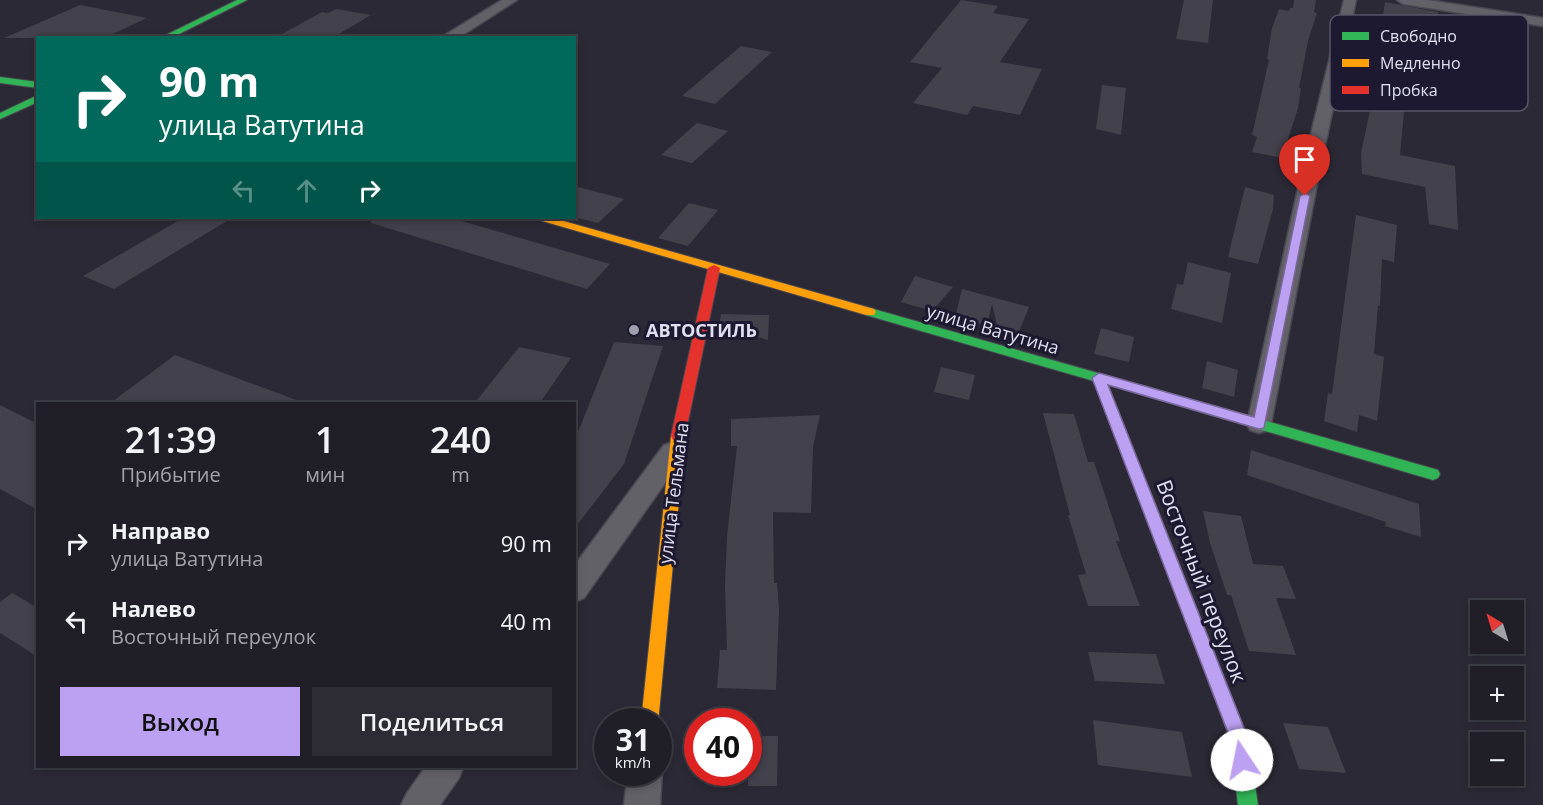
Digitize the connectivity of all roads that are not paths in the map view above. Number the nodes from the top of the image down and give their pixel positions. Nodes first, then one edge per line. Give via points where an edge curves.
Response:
1 (243, 0) edge
2 (511, 0) edge
3 (1350, 0) edge
4 (1403, 0) edge
5 (1347, 15) edge
6 (1498, 15) edge
7 (1528, 20) edge
8 (1543, 22) edge
9 (168, 36) edge
10 (450, 36) edge
11 (0, 80) edge
12 (36, 85) edge
13 (1330, 87) edge
14 (36, 99) edge
15 (0, 116) edge
16 (546, 219) edge
17 (714, 268) junction
18 (1099, 378) junction
19 (1259, 424) junction
20 (675, 449) junction
21 (1433, 474) dead end
22 (576, 586) edge
23 (651, 708) edge
24 (446, 768) edge
25 (644, 786) edge
26 (419, 805) edge
27 (642, 805) edge
28 (1248, 805) edge

1 - 9 street
2 - 10 street
3 - 5 street
4 - 6 street
7 - 8 street
11 - 12 street
13 - 19 street
14 - 15 street
16 - 17 street, улица Ватутина
17 - 18 street, улица Ватутина
17 - 20 street, улица Тельмана
18 - 19 street, улица Ватутина
18 - 28 street, Восточный переулок via 1239,738
19 - 21 street, улица Ватутина
20 - 22 street
20 - 23 street, улица Тельмана
24 - 26 street
25 - 27 street

